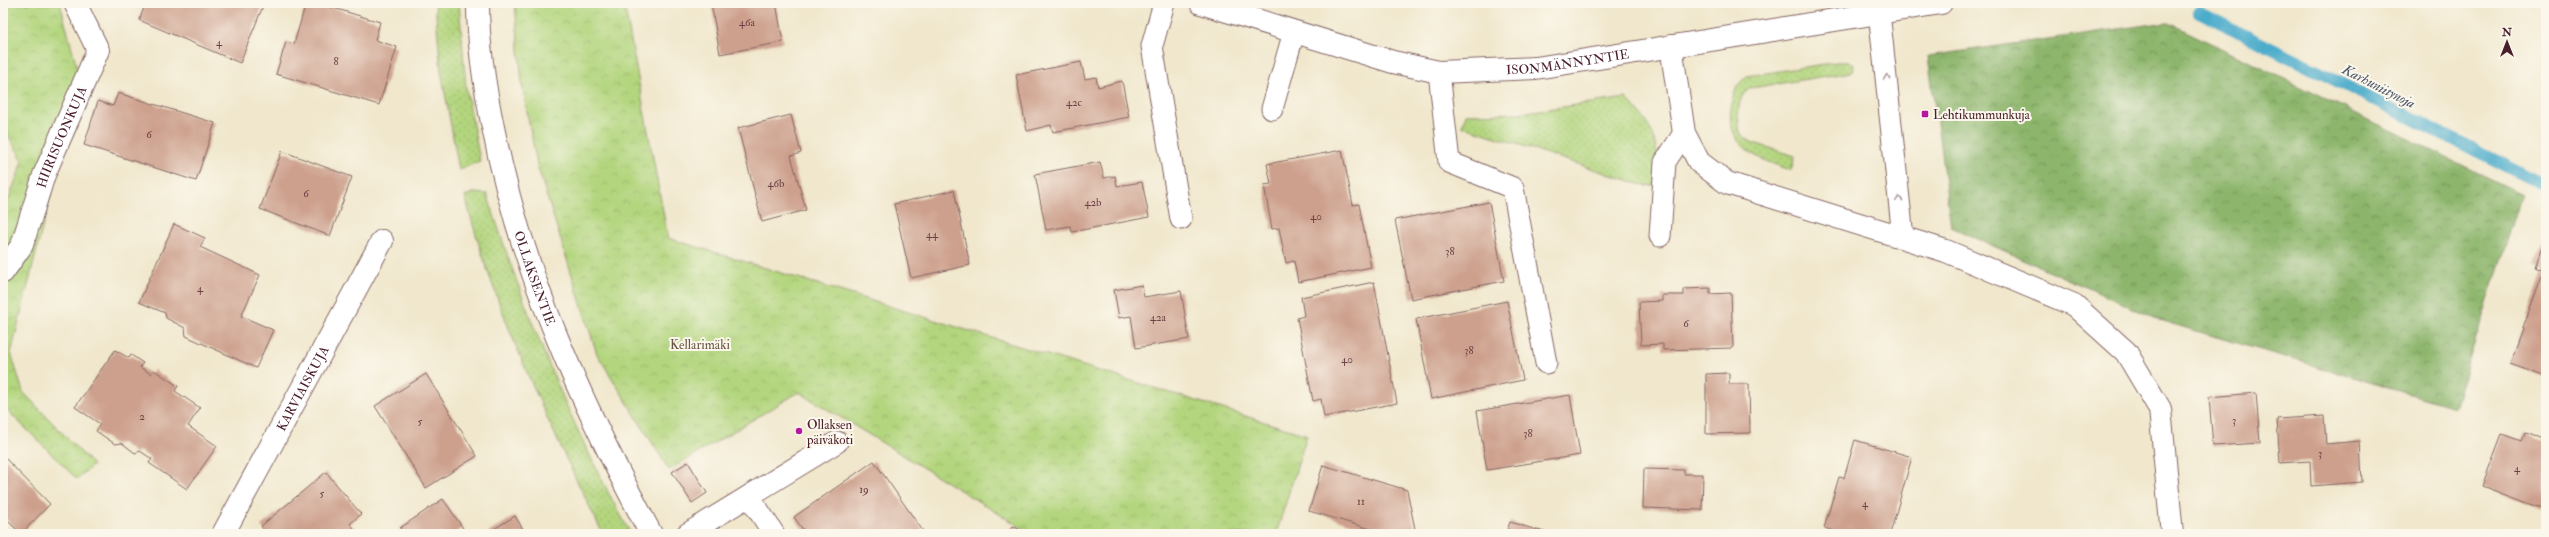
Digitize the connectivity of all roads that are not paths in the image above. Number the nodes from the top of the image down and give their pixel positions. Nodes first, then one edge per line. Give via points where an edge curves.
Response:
1 (75, 3) edge
2 (478, 3) edge
3 (1164, 3) edge
4 (1200, 3) edge
5 (1941, 3) edge
6 (1879, 12) junction
7 (1294, 32) junction
8 (1671, 46) junction
9 (1439, 72) junction
10 (1272, 109) dead end
11 (1684, 133) junction
12 (1181, 219) dead end
13 (1660, 236) dead end
14 (1903, 238) junction
15 (382, 242) dead end
16 (3, 272) edge
17 (1546, 363) dead end
18 (837, 442) dead end
19 (749, 496) junction
20 (222, 534) edge
21 (651, 534) edge
22 (687, 534) edge
23 (774, 534) edge
24 (2172, 534) edge

1 - 16 street, HIIRISUONKUJA via 98,50 44,175 22,245
2 - 21 street, OLLAKSENTIE via 485,91 502,175 532,274 572,374
3 - 12 lane via 1152,46
4 - 7 street, ISONMÄNNYNTIE
5 - 6 street, ISONMÄNNYNTIE
6 - 8 street, ISONMÄNNYNTIE
14 -> 6 lane
7 - 9 street, ISONMÄNNYNTIE via 1393,62
7 - 10 lane
8 - 9 street, ISONMÄNNYNTIE via 1536,68
8 - 11 street
9 - 17 lane via 1448,162 1513,188
11 - 13 lane via 1665,162
11 - 14 street via 1699,162 1727,183
14 - 24 street via 1946,251 2074,304 2126,352 2160,409
15 - 20 street, KARVIAISKUJA
18 - 19 lane
19 - 22 lane
19 - 23 lane

